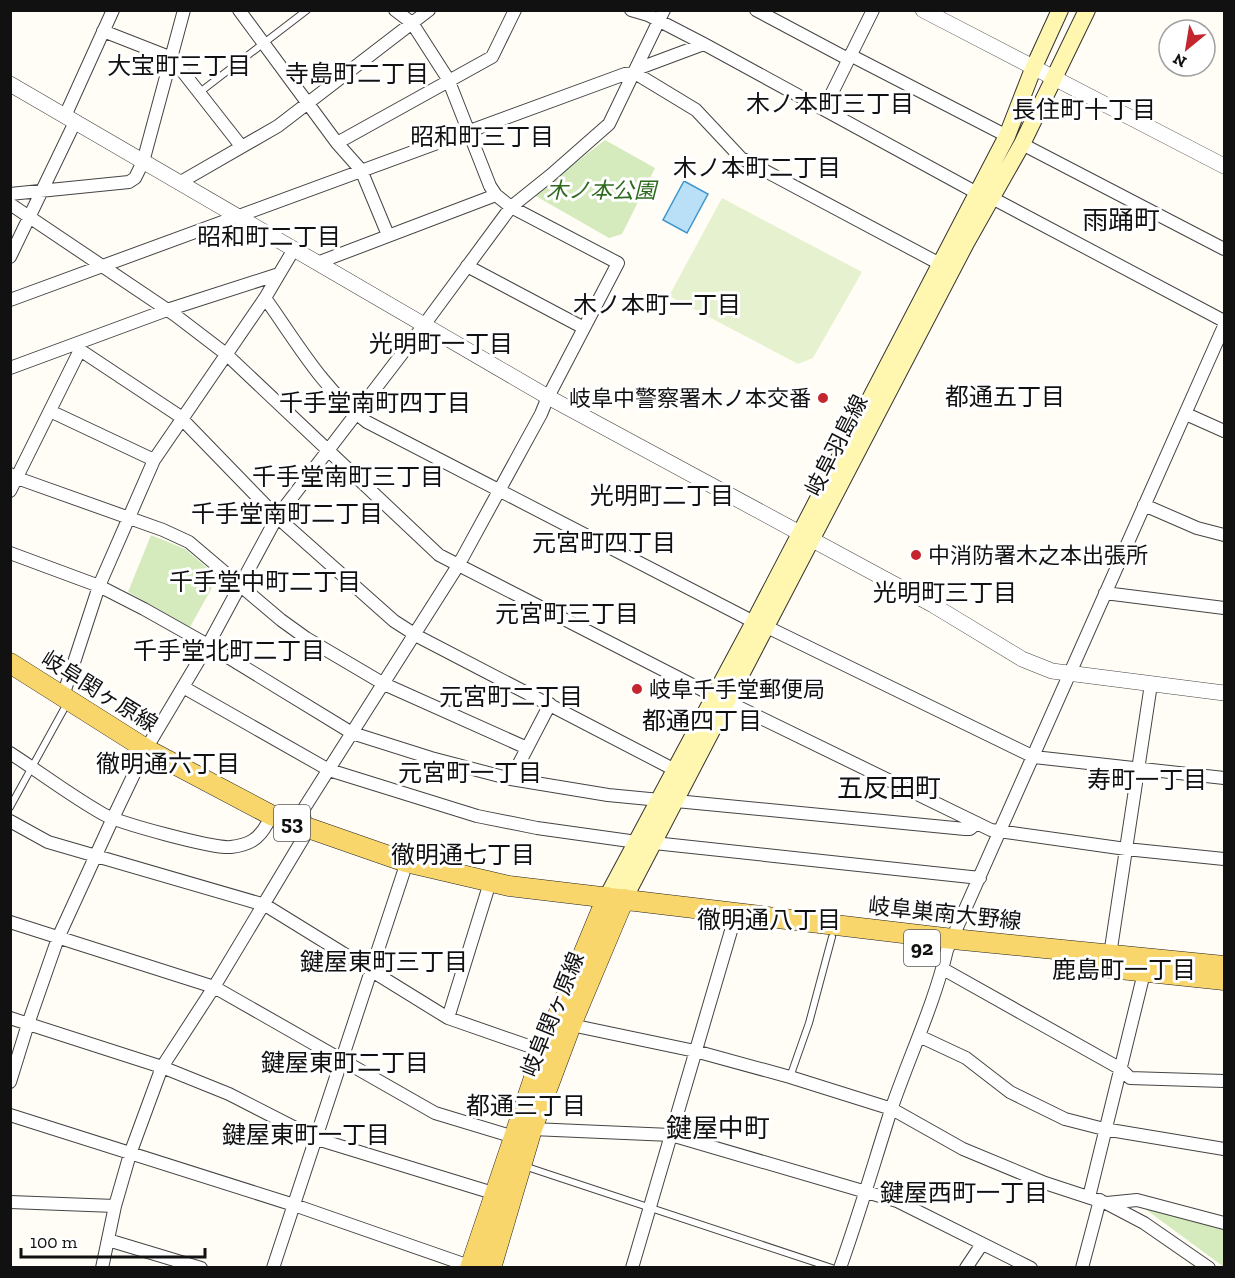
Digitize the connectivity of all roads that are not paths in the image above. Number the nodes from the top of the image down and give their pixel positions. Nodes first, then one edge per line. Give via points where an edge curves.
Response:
1 (113, 10) edge
2 (184, 10) edge
3 (239, 10) edge
4 (307, 10) edge
5 (395, 10) edge
6 (429, 10) edge
7 (515, 10) edge
8 (631, 10) edge
9 (756, 10) edge
10 (873, 10) edge
11 (922, 10) edge
12 (1060, 10) edge
13 (1087, 10) edge
14 (662, 16) edge
15 (412, 23) junction
16 (104, 31) junction
17 (264, 43) junction
18 (704, 44) junction
19 (849, 57) junction
20 (172, 58) junction
21 (1033, 69) junction
22 (636, 71) junction
23 (448, 79) junction
24 (1054, 79) junction
25 (10, 84) edge
26 (200, 92) junction
27 (308, 104) junction
28 (824, 109) junction
29 (70, 119) junction
30 (470, 131) junction
31 (1006, 136) junction
32 (337, 143) junction
33 (1022, 144) junction
34 (241, 146) junction
35 (143, 162) junction
36 (1224, 166) edge
37 (361, 170) junction
38 (179, 183) junction
39 (41, 191) junction
40 (10, 194) edge
41 (496, 195) junction
42 (985, 196) junction
43 (10, 204) edge
44 (511, 207) junction
45 (238, 216) junction
46 (30, 217) junction
47 (388, 236) junction
48 (294, 249) junction
49 (1224, 249) edge
50 (10, 257) edge
51 (317, 263) junction
52 (940, 264) junction
53 (100, 266) junction
54 (467, 266) junction
55 (279, 274) junction
56 (265, 298) junction
57 (10, 300) edge
58 (167, 310) junction
59 (1224, 321) edge
60 (424, 325) junction
61 (1224, 326) edge
62 (584, 328) junction
63 (79, 347) junction
64 (226, 354) junction
65 (10, 368) edge
66 (548, 397) junction
67 (50, 411) junction
68 (356, 414) junction
69 (1186, 414) junction
70 (182, 419) junction
71 (1224, 431) edge
72 (328, 450) junction
73 (154, 460) junction
74 (14, 476) edge
75 (10, 491) edge
76 (500, 491) junction
77 (1144, 505) junction
78 (277, 517) junction
79 (128, 518) junction
80 (1224, 535) edge
81 (806, 536) junction
82 (10, 553) edge
83 (459, 564) junction
84 (241, 584) junction
85 (99, 586) junction
86 (1105, 592) junction
87 (1224, 608) edge
88 (760, 624) junction
89 (414, 634) junction
90 (208, 645) junction
91 (10, 663) edge
92 (1068, 674) junction
93 (10, 675) edge
94 (384, 684) junction
95 (1151, 684) junction
96 (183, 687) junction
97 (1224, 693) edge
98 (721, 699) junction
99 (63, 703) junction
100 (550, 704) junction
101 (352, 733) junction
102 (527, 748) junction
103 (10, 753) edge
104 (144, 754) junction
105 (1034, 757) junction
106 (32, 767) junction
107 (1138, 768) junction
108 (675, 770) junction
109 (329, 771) junction
110 (1224, 778) edge
111 (511, 779) junction
112 (668, 800) junction
113 (10, 807) edge
114 (113, 818) junction
115 (10, 821) edge
116 (977, 823) junction
117 (267, 824) junction
118 (1001, 832) junction
119 (305, 833) junction
120 (645, 842) junction
121 (1126, 849) junction
122 (95, 856) junction
123 (1224, 859) edge
124 (404, 871) junction
125 (980, 878) junction
126 (487, 892) junction
127 (613, 904) junction
128 (264, 905) junction
129 (10, 922) edge
130 (733, 924) junction
131 (832, 937) junction
132 (58, 938) junction
133 (948, 953) junction
134 (1110, 955) junction
135 (1224, 966) edge
136 (371, 973) junction
137 (1142, 973) junction
138 (1224, 980) edge
139 (214, 987) junction
140 (10, 1018) edge
141 (448, 1018) junction
142 (28, 1024) junction
143 (571, 1025) junction
144 (920, 1036) junction
145 (543, 1051) junction
146 (696, 1051) junction
147 (343, 1059) junction
148 (162, 1067) junction
149 (1121, 1069) junction
150 (790, 1077) junction
151 (1224, 1081) edge
152 (10, 1082) edge
153 (892, 1109) junction
154 (10, 1115) edge
155 (532, 1129) junction
156 (1104, 1129) junction
157 (671, 1135) junction
158 (514, 1137) junction
159 (317, 1139) junction
160 (1224, 1149) edge
161 (130, 1154) junction
162 (520, 1165) junction
163 (867, 1191) junction
164 (493, 1193) junction
165 (1098, 1200) junction
166 (10, 1202) edge
167 (294, 1205) junction
168 (115, 1206) junction
169 (650, 1207) junction
170 (1224, 1223) edge
171 (108, 1240) junction
172 (982, 1244) junction
173 (472, 1267) edge
174 (102, 1268) edge
175 (201, 1268) edge
176 (273, 1268) edge
177 (491, 1268) edge
178 (632, 1268) edge
179 (832, 1268) edge
180 (840, 1268) edge
181 (966, 1268) edge
182 (1031, 1268) edge
183 (1082, 1268) edge
184 (1209, 1268) edge

1 - 16 street
2 - 20 street
3 - 17 street
4 - 17 lane
5 - 15 street
6 - 15 street
7 - 23 street via 492,57
8 - 14 street
9 - 19 street
10 - 19 street
11 - 21 street
12 - 21 main road, 岐阜羽島線
13 - 24 main road, 岐阜羽島線
14 - 18 street
14 - 22 street
15 - 23 street
15 - 27 street
16 - 20 street
16 - 29 street
17 - 26 lane
17 - 27 street
18 - 22 street
18 - 28 street
19 - 28 street
19 - 31 street
20 - 26 street
20 - 35 street
21 - 24 street
21 - 31 main road, 岐阜羽島線
22 - 30 street
22 - 44 street via 609,124
22 - 52 street via 696,110 741,158
23 - 30 street
23 - 32 street
24 - 33 main road, 岐阜羽島線
24 - 36 street
25 - 29 street
26 - 34 street
27 - 32 street
27 - 34 street
28 - 42 street
29 - 35 street
29 - 39 street
30 - 37 street
30 - 41 street
31 - 42 main road, 岐阜羽島線
32 - 37 street
33 - 42 main road, 岐阜羽島線
33 - 49 street
34 - 38 street
35 - 38 street
35 - 39 street via 129,182
37 - 45 street
37 - 47 street
38 - 45 street
39 - 40 street
39 - 46 street
41 - 44 street
41 - 47 street
42 - 52 main road, 岐阜羽島線
42 - 59 street
42 - 81 main road, 岐阜羽島線 via 966,243
43 - 46 street
44 - 54 street
44 - 62 street via 618,263
45 - 48 street
45 - 53 street
46 - 50 street
46 - 53 street
47 - 51 street
48 - 51 street
48 - 55 street
51 - 60 street
52 - 81 main road, 岐阜羽島線
53 - 57 street
53 - 58 street
54 - 60 street
54 - 62 street
55 - 56 street
55 - 58 street
56 - 64 street
56 - 68 street via 327,384
58 - 63 street
58 - 64 street
60 - 66 street
60 - 68 street
61 - 69 street
62 - 66 street
63 - 65 street
63 - 67 street
63 - 70 street
64 - 70 street
64 - 72 street
66 - 76 street
66 - 81 street
67 - 73 street
67 - 74 street
68 - 72 street
68 - 76 street
69 - 71 street
69 - 77 street
70 - 73 street
70 - 78 street
72 - 78 street
72 - 83 street via 439,555
73 - 79 street
74 - 75 street
74 - 79 street
76 - 83 street
76 - 88 street
77 - 80 street
77 - 86 street
78 - 84 street
78 - 89 street via 394,621
79 - 84 street via 189,542
79 - 85 street
81 - 88 main road, 岐阜羽島線
81 - 92 street via 1022,659
82 - 85 street
83 - 89 street
83 - 98 street
84 - 90 street
84 - 94 street via 306,638
85 - 90 street
85 - 99 street
86 - 87 street
86 - 92 street
88 - 98 main road, 岐阜羽島線
88 - 105 street
89 - 94 street
89 - 100 street
90 - 96 street
90 - 101 street
91 - 99 main road, 岐阜関ヶ原線 / 53
92 - 95 street
92 - 105 street
93 - 99 main road, 岐阜関ヶ原線 / 53
94 - 101 street
94 - 102 street
95 - 97 street
95 - 107 street
96 - 104 street
96 - 109 street
98 - 108 main road, 岐阜羽島線
98 - 112 main road, 岐阜羽島線
98 - 116 street
99 - 104 main road, 岐阜関ヶ原線 / 53
99 - 106 lane
100 - 102 street
100 - 108 street
101 - 109 street
101 - 111 street
102 - 111 street
103 - 106 street
104 - 114 street
104 - 117 main road, 岐阜関ヶ原線 / 53
104 - 119 main road, 岐阜関ヶ原線 / 53
105 - 107 street
105 - 118 street
106 - 113 lane
106 - 114 street
107 - 110 street
107 - 121 street
108 - 112 main road, 岐阜羽島線
109 - 119 street via 303,810
109 - 120 street via 477,816
111 - 112 street via 598,794
112 - 116 street via 965,829
112 - 120 main road, 岐阜羽島線
114 - 117 street via 229,848 256,840
114 - 122 street
115 - 122 street via 48,842
116 - 118 street
117 - 119 main road, 岐阜関ヶ原線 / 53
118 - 121 street
118 - 125 street
119 - 124 main road, 岐阜関ヶ原線 / 53
119 - 127 main road, 岐阜関ヶ原線 / 53 via 464,877
119 - 128 street
120 - 125 street
120 - 127 main road, 岐阜羽島線
121 - 123 street
121 - 134 street
122 - 128 street
122 - 132 street
124 - 126 main road, 岐阜関ヶ原線 / 53
124 - 136 street
125 - 133 street
126 - 127 main road, 岐阜関ヶ原線 / 53
126 - 141 street
127 - 130 main road, 岐阜巣南大野線 / 92
127 - 133 main road, 岐阜巣南大野線 / 92
127 - 143 main road, 岐阜関ヶ原線
127 - 145 main road, 岐阜関ヶ原線
128 - 136 street
128 - 139 street
129 - 132 street
130 - 131 main road, 岐阜巣南大野線 / 92
130 - 146 street
131 - 133 main road, 岐阜巣南大野線 / 92
131 - 150 lane
132 - 139 street
132 - 142 street
133 - 134 main road, 岐阜巣南大野線 / 92
133 - 137 main road, 岐阜巣南大野線 / 92
133 - 144 street
133 - 149 street
134 - 135 main road, 岐阜巣南大野線 / 92
136 - 141 street
136 - 147 street
137 - 138 main road, 岐阜巣南大野線 / 92
137 - 149 street
139 - 147 street
139 - 148 street
140 - 142 street
141 - 145 street
142 - 148 street
142 - 152 street
143 - 146 street
143 - 155 main road, 岐阜関ヶ原線
144 - 153 street
144 - 156 street via 966,1058 1020,1096 1065,1119
145 - 158 main road, 岐阜関ヶ原線
146 - 150 street
146 - 157 street
147 - 158 street via 435,1113
147 - 159 street
148 - 159 street via 228,1094
148 - 161 street
149 - 151 street via 1130,1078
149 - 156 street
150 - 153 street
153 - 163 street
153 - 165 street via 963,1149
154 - 161 street
155 - 157 street
155 - 162 main road, 岐阜関ヶ原線
156 - 160 street
156 - 165 street
157 - 163 street
157 - 169 street
158 - 164 main road, 岐阜関ヶ原線
159 - 164 street
159 - 167 street
161 - 167 street
161 - 168 street
162 - 169 lane
162 - 177 main road, 岐阜関ヶ原線
163 - 172 street via 897,1201
163 - 180 street
164 - 173 main road, 岐阜関ヶ原線
165 - 170 street via 1137,1200
165 - 183 street
165 - 184 street via 1144,1223
166 - 168 street
167 - 173 street
167 - 176 street
168 - 171 street
169 - 178 street
169 - 179 lane
171 - 174 street
171 - 175 street
172 - 181 street
172 - 182 street

